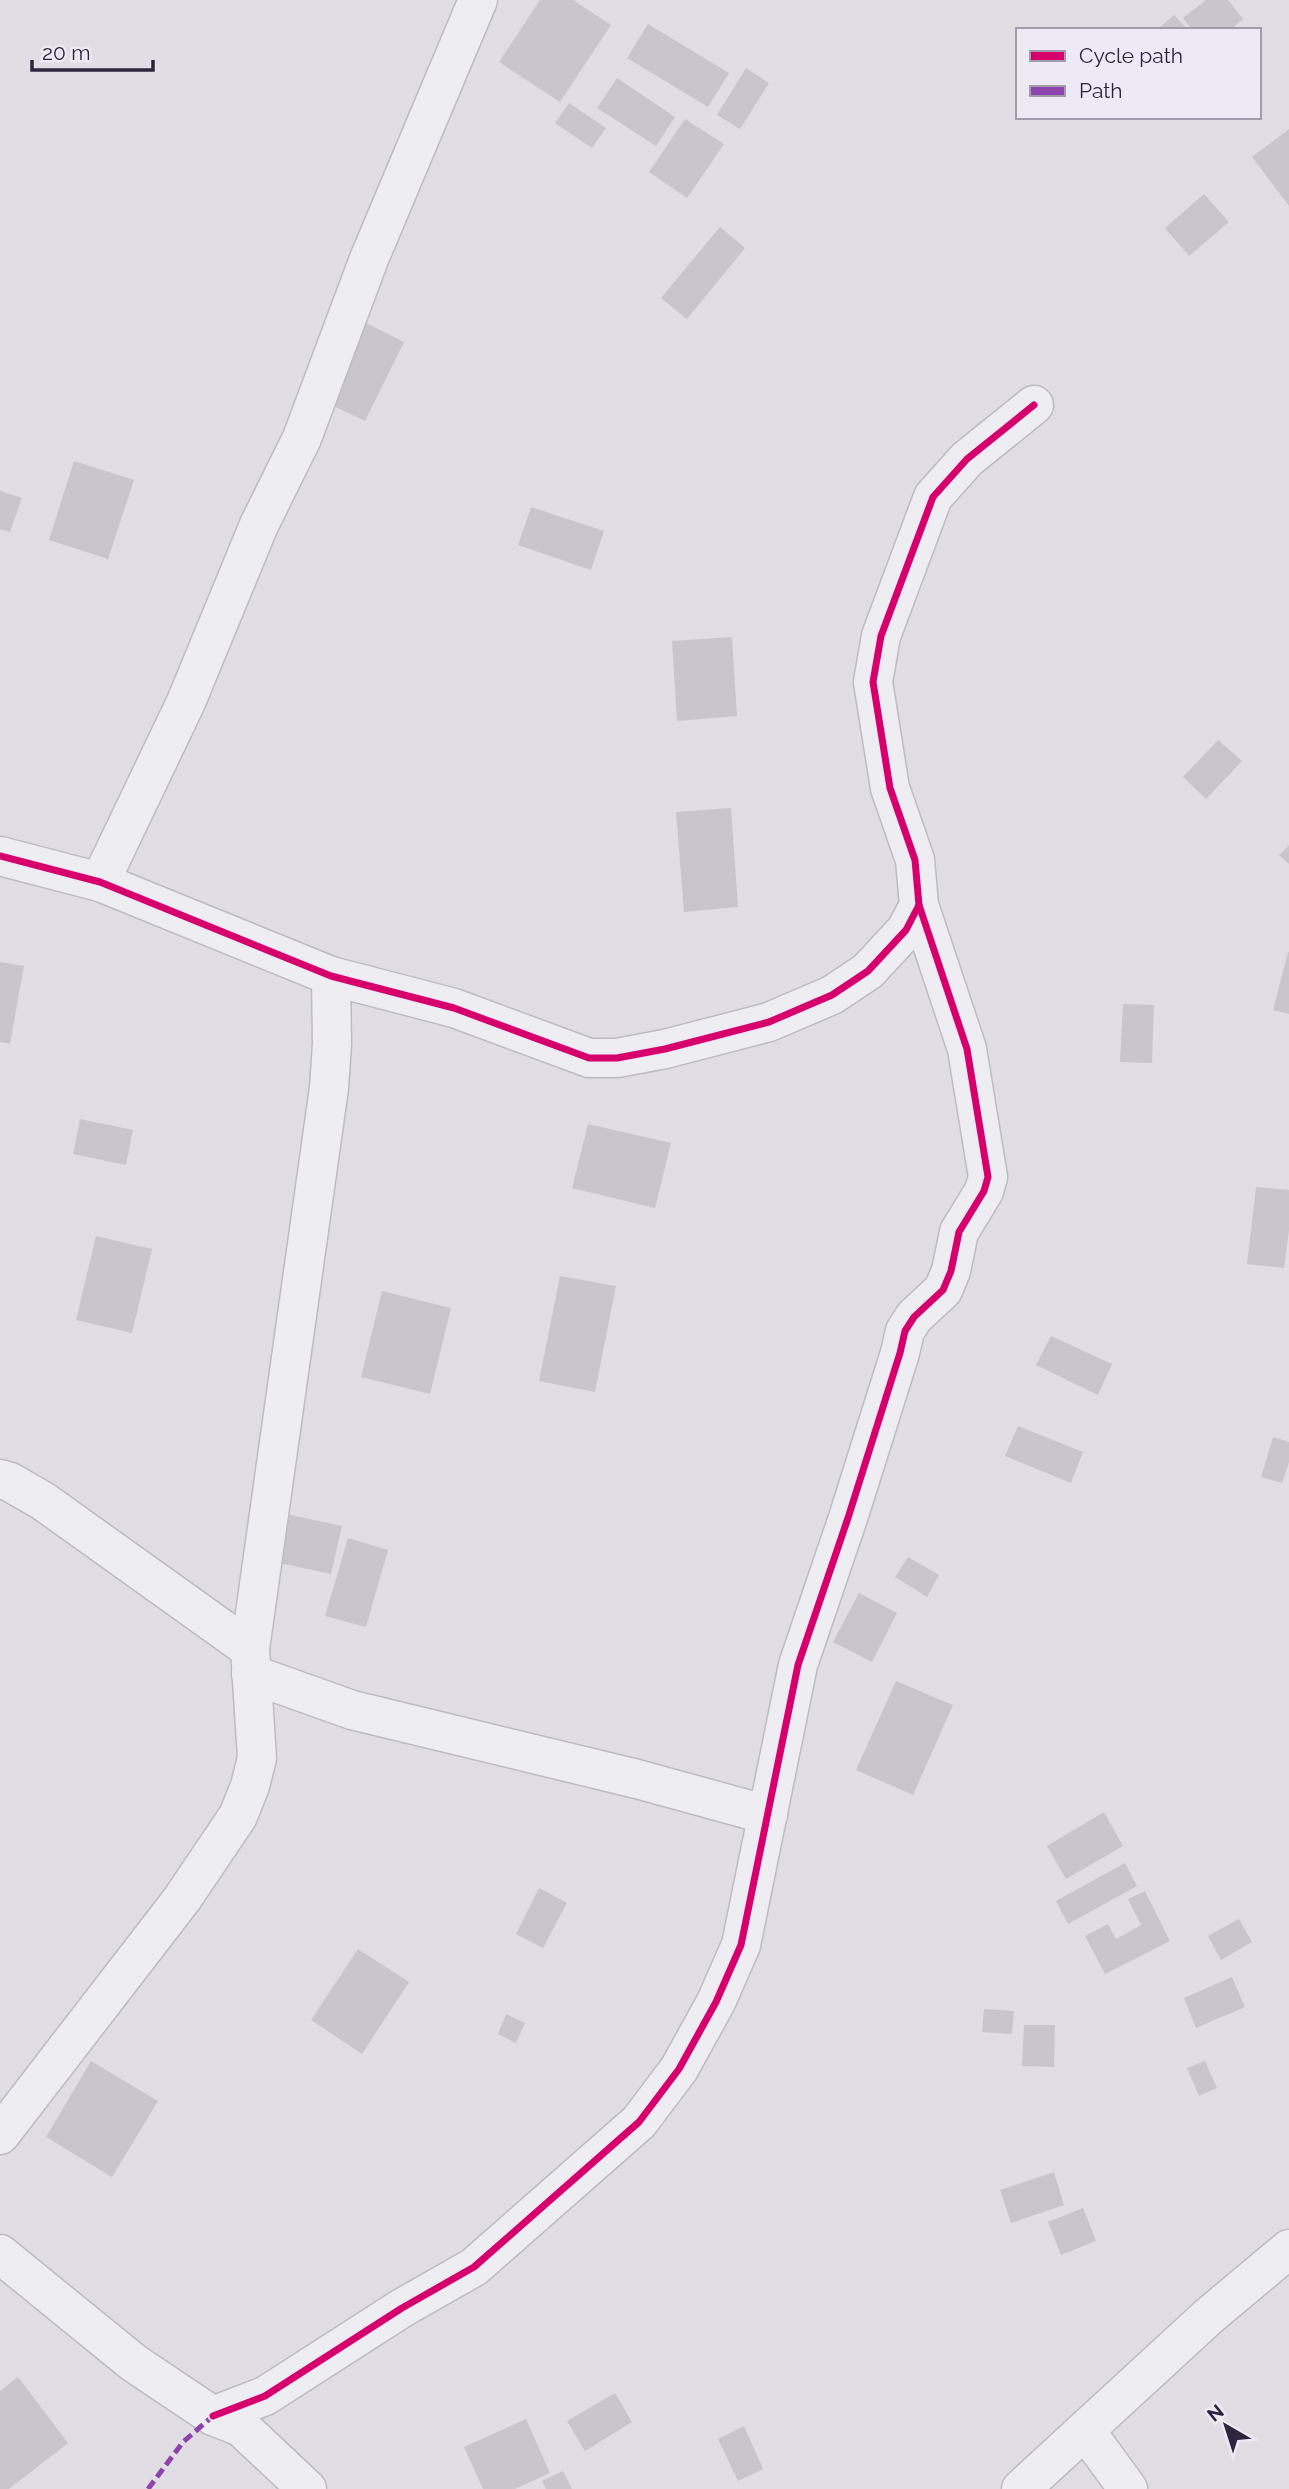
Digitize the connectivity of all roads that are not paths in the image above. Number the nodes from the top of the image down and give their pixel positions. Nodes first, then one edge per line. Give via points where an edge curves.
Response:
1 (478, 0) edge
2 (1034, 405) dead end
3 (0, 856) edge
4 (100, 882) junction
5 (919, 905) junction
6 (331, 976) junction
7 (0, 1479) edge
8 (250, 1661) junction
9 (768, 1815) junction
10 (0, 2135) edge
11 (1289, 2249) edge
12 (0, 2254) edge
13 (213, 2416) junction
14 (1085, 2430) junction
15 (307, 2489) edge
16 (1021, 2489) edge
17 (1128, 2489) edge

1 - 4 street via 369,259 302,438 259,525 186,702
2 - 5 street via 967,459 933,497 881,636 873,682 890,788 915,860
3 - 4 street
4 - 6 street
5 - 6 street via 906,930 868,971 832,995 769,1022 617,1058 589,1058 454,1008
5 - 9 street via 968,1049 988,1177 959,1231 943,1290 905,1331 798,1665
6 - 8 street via 329,1088
7 - 8 street via 43,1501
8 - 9 street via 352,1710
8 - 10 street via 257,1758 238,1816 182,1899
9 - 13 street via 741,1945 679,2069 639,2122 474,2267 265,2396
11 - 14 street via 1209,2315
12 - 13 street via 134,2363
13 - 15 street via 241,2427
14 - 16 street
14 - 17 street

